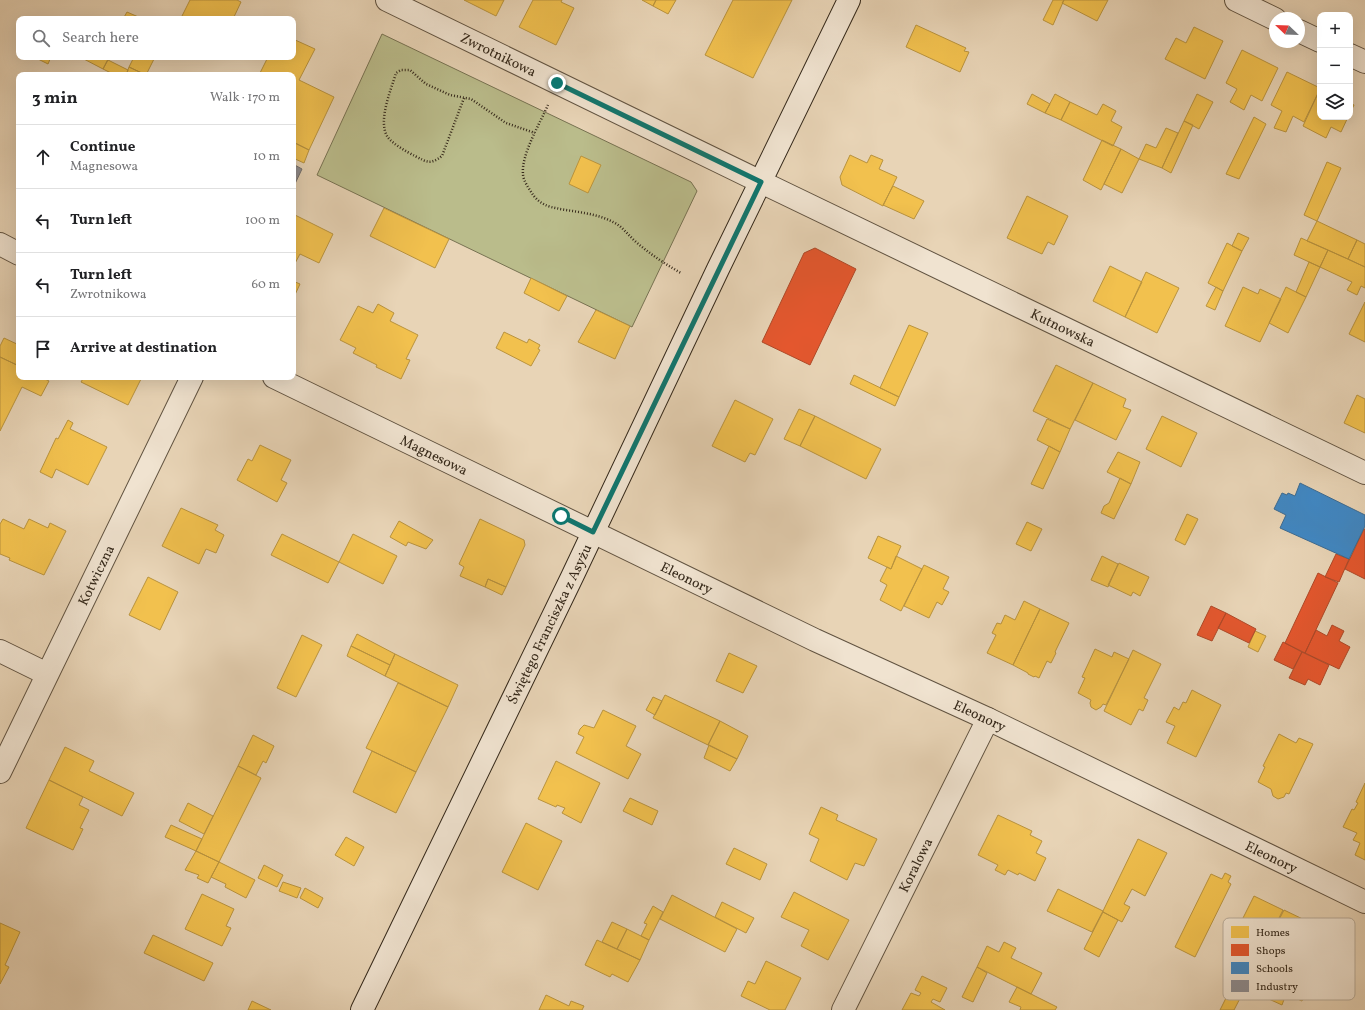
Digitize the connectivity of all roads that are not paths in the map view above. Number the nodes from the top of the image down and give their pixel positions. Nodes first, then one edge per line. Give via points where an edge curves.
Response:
1 (387, 0) edge
2 (849, 0) edge
3 (1236, 0) edge
4 (1269, 16) edge
5 (1305, 33) edge
6 (1317, 39) edge
7 (1353, 56) edge
8 (1365, 62) edge
9 (761, 182) junction
10 (0, 244) edge
11 (16, 252) edge
12 (191, 380) edge
13 (280, 380) edge
14 (1365, 472) edge
15 (593, 532) junction
16 (0, 651) edge
17 (47, 674) junction
18 (988, 719) junction
19 (0, 772) edge
20 (1365, 902) edge
21 (362, 1010) edge
22 (843, 1010) edge

1 - 9 street, Zwrotnikowa
2 - 9 street, Świętego Franciszka z Asyżu
3 - 4 street
5 - 6 street
7 - 8 street
9 - 14 street, Kutnowska
9 - 15 street, Świętego Franciszka z Asyżu
10 - 11 street
12 - 17 street, Kotwiczna
13 - 15 street, Magnesowa
15 - 18 street, Eleonory via 815,640
15 - 21 street, Świętego Franciszka z Asyżu
16 - 17 street
17 - 19 street, Kotwiczna
18 - 20 street, Eleonory
18 - 22 street, Koralowa

